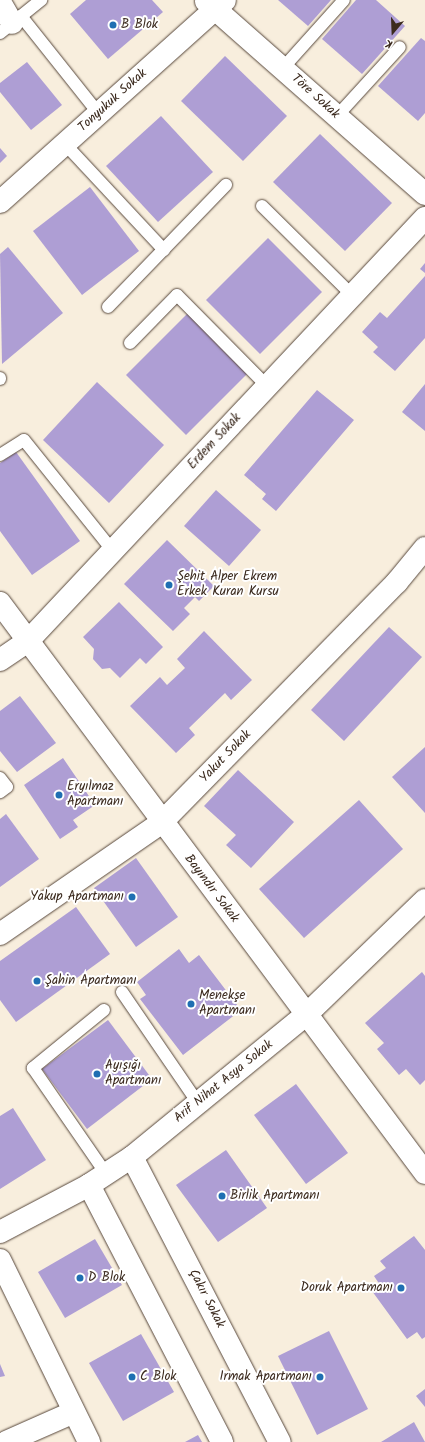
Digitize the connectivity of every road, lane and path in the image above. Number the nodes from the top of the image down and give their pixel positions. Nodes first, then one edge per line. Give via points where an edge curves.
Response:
1 (40, 0) edge
2 (344, 0) edge
3 (0, 2) edge
4 (216, 3) edge
5 (11, 24) edge
6 (400, 47) dead end
7 (283, 68) junction
8 (99, 114) junction
9 (337, 116) junction
10 (65, 144) junction
11 (226, 185) dead end
12 (425, 194) edge
13 (0, 202) edge
14 (262, 206) dead end
15 (425, 218) edge
16 (164, 250) junction
17 (352, 295) junction
18 (108, 306) dead end
19 (130, 343) dead end
20 (267, 386) junction
21 (0, 455) edge
22 (425, 548) edge
23 (113, 551) junction
24 (0, 603) edge
25 (28, 641) junction
26 (0, 660) edge
27 (0, 778) edge
28 (0, 792) edge
29 (161, 823) junction
30 (425, 900) edge
31 (0, 934) edge
32 (122, 992) dead end
33 (104, 1010) dead end
34 (307, 1014) junction
35 (198, 1103) junction
36 (132, 1157) junction
37 (423, 1166) edge
38 (97, 1179) junction
39 (0, 1232) edge
40 (0, 1260) edge
41 (74, 1412) junction
42 (6, 1442) edge
43 (89, 1442) edge
44 (222, 1442) edge
45 (280, 1442) edge

1 - 5 lane
2 - 7 lane
3 - 5 street
4 - 7 street, Töre Sokak
4 - 8 street, Tonyukuk Sokak
5 - 8 lane
6 - 9 lane
7 - 9 street, Töre Sokak
8 - 10 street, Tonyukuk Sokak
9 - 12 street, Töre Sokak
10 - 13 street, Tonyukuk Sokak
10 - 16 lane
11 - 16 lane
14 - 17 lane
15 - 17 street, Erdem Sokak
16 - 18 lane
17 - 20 street, Erdem Sokak
19 - 20 lane via 177,295
20 - 23 street, Erdem Sokak
21 - 23 lane via 24,440
22 - 29 street, Yakut Sokak via 397,582
23 - 25 street, Erdem Sokak
24 - 25 street, Bayındır Sokak
25 - 26 street, Erdem Sokak
25 - 29 street, Bayındır Sokak
27 - 28 lane via 6,787
29 - 31 street, Yakut Sokak
29 - 34 street, Bayındır Sokak
30 - 34 street, Arif Nihat Asya Sokak
32 - 35 lane
33 - 38 lane via 34,1068
34 - 35 street, Arif Nihat Asya Sokak
34 - 37 street, Bayındır Sokak
35 - 36 street, Arif Nihat Asya Sokak
36 - 38 street, Arif Nihat Asya Sokak
36 - 45 street, Çakır Sokak
38 - 39 street, Arif Nihat Asya Sokak
38 - 44 street
40 - 41 street
41 - 42 street
41 - 43 street

